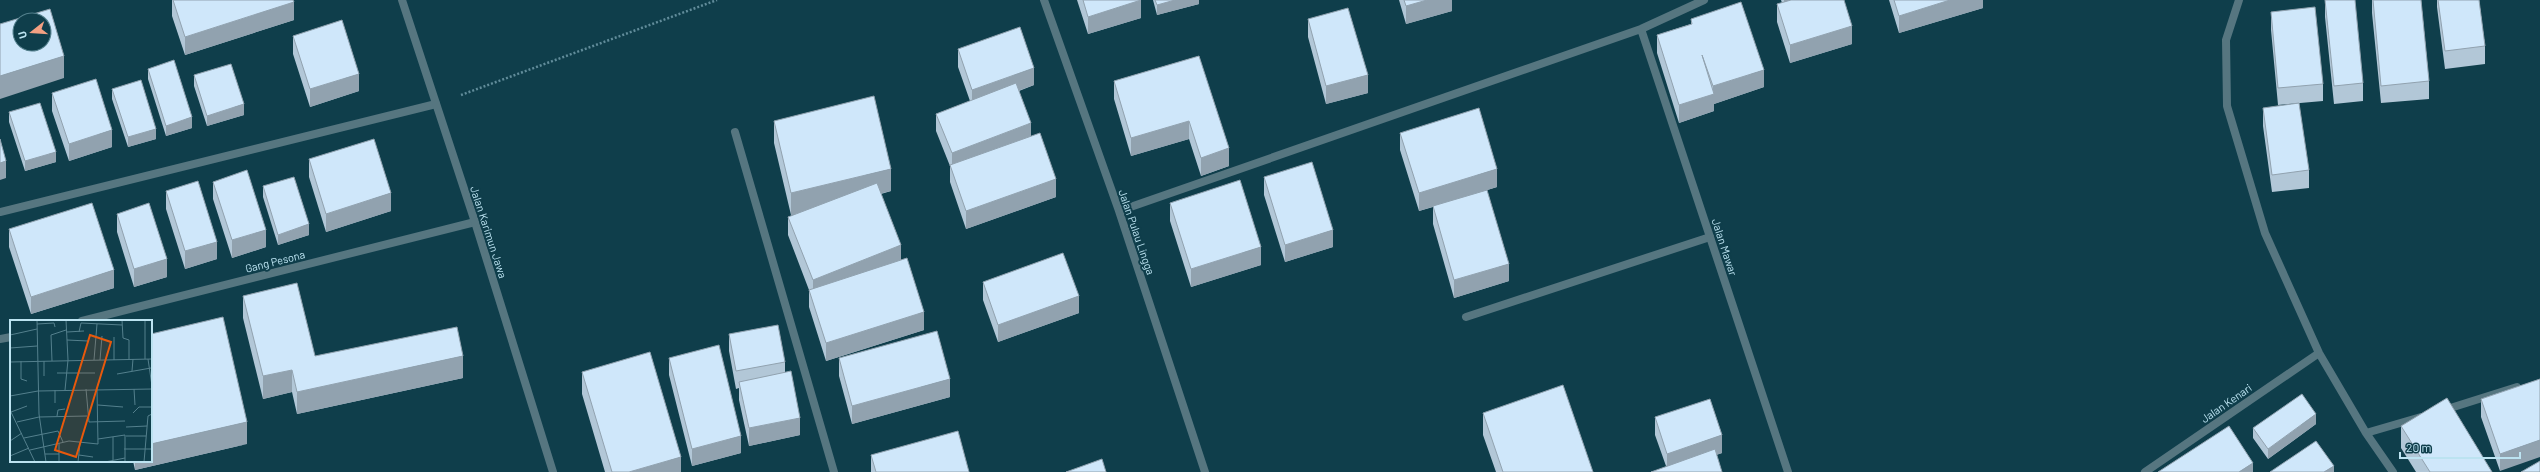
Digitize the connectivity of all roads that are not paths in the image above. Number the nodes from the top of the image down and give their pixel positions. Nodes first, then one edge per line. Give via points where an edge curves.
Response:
1 (402, 0) edge
2 (1044, 0) edge
3 (1704, 0) edge
4 (2239, 0) edge
5 (1641, 29) junction
6 (436, 104) junction
7 (735, 132) dead end
8 (1119, 211) junction
9 (0, 212) edge
10 (475, 222) junction
11 (1710, 237) junction
12 (1466, 317) dead end
13 (86, 320) edge
14 (10, 337) edge
15 (0, 339) edge
16 (2319, 353) junction
17 (2525, 385) edge
18 (2366, 433) junction
19 (553, 472) edge
20 (834, 472) edge
21 (1206, 472) edge
22 (1788, 472) edge
23 (2145, 472) edge
24 (2393, 472) edge

1 - 6 street, Jalan Karimun Jawa
2 - 8 street, Jalan Pulau Lingga
3 - 5 street
4 - 16 street via 2226,40 2227,106 2265,233
5 - 8 street
5 - 11 street, Jalan Mawar
6 - 9 street
6 - 10 street, Jalan Karimun Jawa
7 - 20 street
8 - 21 street, Jalan Pulau Lingga
10 - 13 street, Gang Pesona
10 - 19 street, Jalan Karimun Jawa
11 - 12 street
11 - 22 street, Jalan Mawar
14 - 15 street
16 - 18 street
16 - 23 street, Jalan Kenari
17 - 18 street
18 - 24 street

